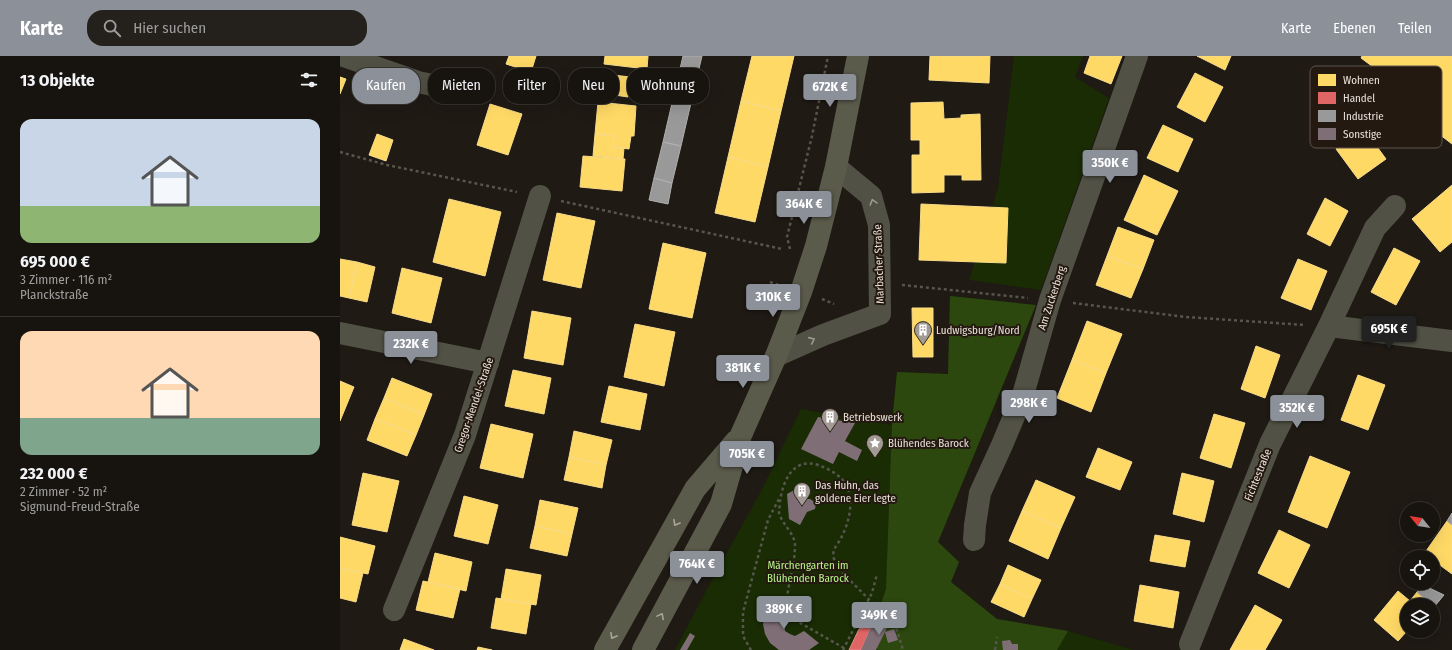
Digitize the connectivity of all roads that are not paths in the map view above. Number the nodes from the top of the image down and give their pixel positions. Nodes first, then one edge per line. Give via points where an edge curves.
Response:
1 (344, 56) edge
2 (858, 56) edge
3 (1137, 56) edge
4 (428, 84) edge
5 (836, 167) junction
6 (540, 196) road end
7 (1395, 206) dead end
8 (1329, 326) junction
9 (340, 333) edge
10 (1452, 341) edge
11 (776, 356) junction
12 (488, 363) junction
13 (741, 435) junction
14 (974, 540) dead end
15 (394, 610) dead end
16 (1190, 644) dead end
17 (605, 650) edge
18 (643, 650) edge

1 - 4 street
2 - 5 main road
3 - 14 street, Am Zuckerberg via 1050,300 1023,395 980,493
5 - 11 main road via 816,246
11 -> 5 street, Marbacher Straße via 880,314 879,225 871,196
6 - 12 street, Gregor-Mendel-Straße
7 - 8 street, Fichtestraße via 1375,228
8 - 10 street
8 - 16 street, Fichtestraße via 1270,444
9 - 12 street
11 - 13 main road
12 - 15 street, Gregor-Mendel-Straße via 465,435
13 -> 17 main road via 695,489
18 -> 13 main road via 721,504

